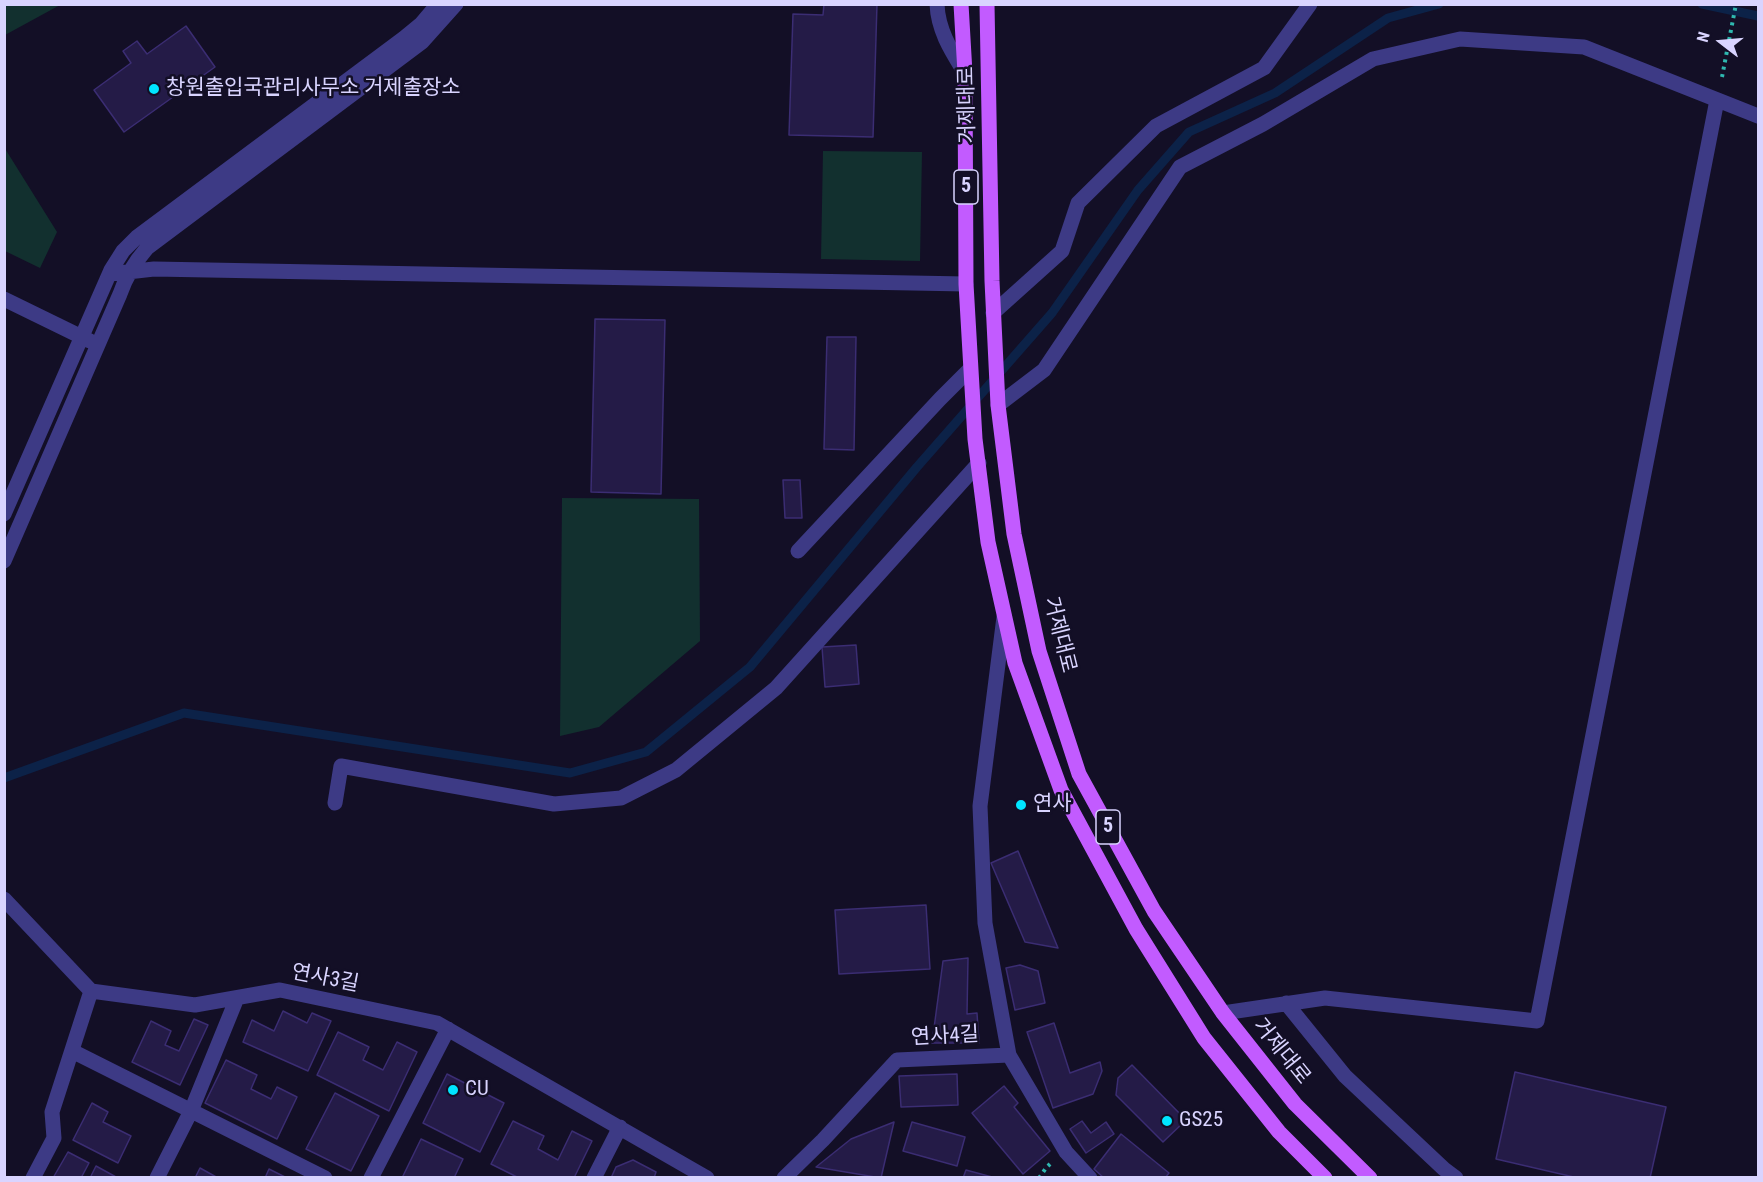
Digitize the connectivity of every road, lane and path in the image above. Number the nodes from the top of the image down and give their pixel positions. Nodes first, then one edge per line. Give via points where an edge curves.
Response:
1 (438, 4) edge
2 (456, 4) edge
3 (937, 4) edge
4 (961, 4) edge
5 (987, 4) edge
6 (1310, 4) edge
7 (1736, 4) edge
8 (965, 74) junction
9 (1717, 100) junction
10 (1758, 116) edge
11 (129, 272) junction
12 (110, 274) junction
13 (966, 284) junction
14 (4, 299) edge
15 (993, 313) junction
16 (82, 337) junction
17 (98, 345) junction
18 (970, 369) junction
19 (998, 405) junction
20 (979, 464) junction
21 (4, 514) edge
22 (798, 551) dead end
23 (4, 561) edge
24 (1004, 615) junction
25 (335, 803) dead end
26 (4, 899) edge
27 (91, 991) junction
28 (237, 998) junction
29 (1286, 1003) junction
30 (1223, 1013) junction
31 (448, 1029) junction
32 (72, 1051) junction
33 (1009, 1054) junction
34 (191, 1111) junction
35 (620, 1127) junction
36 (33, 1178) edge
37 (157, 1178) edge
38 (325, 1178) edge
39 (371, 1178) edge
40 (594, 1178) edge
41 (707, 1178) edge
42 (784, 1178) edge
43 (1090, 1178) edge
44 (1325, 1178) edge
45 (1370, 1178) edge
46 (1456, 1178) edge

1 - 12 street via 404,38 137,237 123,251
2 - 11 street via 422,42 147,248
3 - 8 street via 946,42
4 - 8 main road, 거제대로 / 5
5 - 15 main road, 거제대로 / 5
6 - 15 street via 1264,68 1156,126 1078,203 1062,251
7 - 9 path
8 - 13 main road, 거제대로 / 5
9 - 10 street
9 - 19 street via 1584,46 1460,39 1373,59 1263,124 1180,167 1044,370
9 - 29 street via 1537,1022 1325,998
11 - 12 street
11 - 13 street via 166,269
11 - 17 street
12 - 16 street
13 - 18 main road, 거제대로 / 5
14 - 16 street
15 - 19 main road, 거제대로 / 5
16 - 17 street
16 - 21 street
17 - 23 street
18 - 20 main road, 거제대로 / 5
18 - 22 street
19 - 30 main road, 거제대로 / 5 via 1014,534 1039,651 1078,774 1154,911
20 - 24 main road, 거제대로 / 5 via 988,542
20 - 25 street via 776,688 676,770 621,798 554,804 341,766
24 - 33 street via 980,806 985,923
24 - 44 main road, 거제대로 / 5 via 1015,663 1061,790 1136,929 1204,1038 1279,1132
26 - 27 street
27 - 28 street, 연사3길 via 195,1005
27 - 32 street
28 - 31 street, 연사3길 via 280,990 437,1023
28 - 34 street
29 - 30 street
29 - 46 street via 1345,1076
30 - 45 main road, 거제대로 / 5 via 1295,1104
31 - 35 street, 연사3길
31 - 39 street
32 - 34 street
32 - 36 street via 52,1112 54,1138
33 - 42 street, 연사4길 via 897,1060
33 - 43 street, 연사4길 via 1066,1152
34 - 37 street
34 - 38 street
35 - 40 street
35 - 41 street, 연사3길

